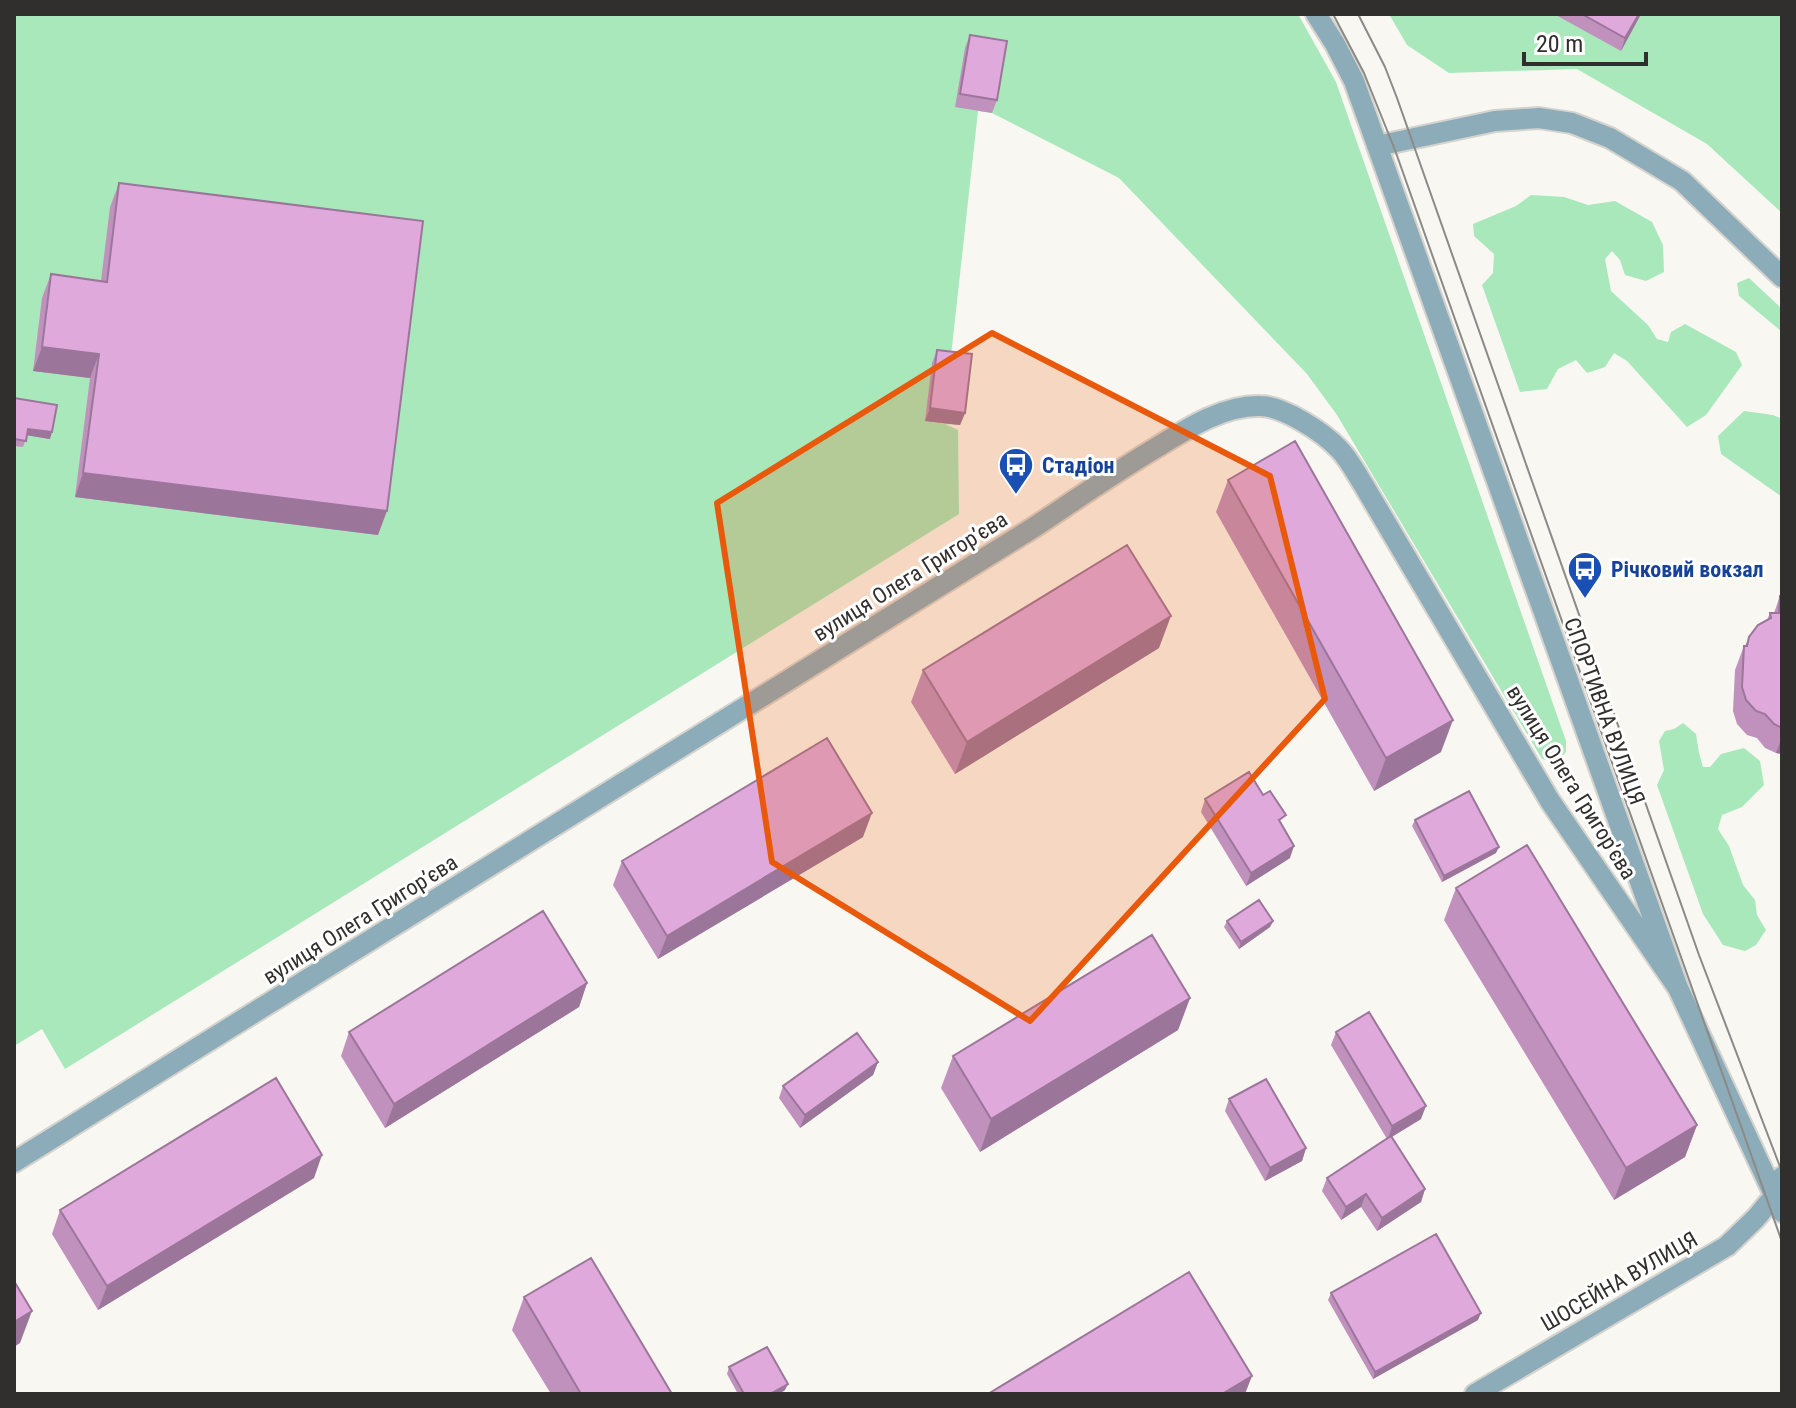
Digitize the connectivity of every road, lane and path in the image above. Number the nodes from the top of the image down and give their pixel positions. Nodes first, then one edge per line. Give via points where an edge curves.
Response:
1 (1316, 14) edge
2 (1377, 146) junction
3 (1782, 277) edge
4 (1678, 988) junction
5 (14, 1162) edge
6 (1780, 1195) edge
7 (1475, 1394) edge

1 - 2 street, СПОРТИВНА ВУЛИЦЯ via 1354,81
2 - 3 street via 1495,121 1539,118 1572,123 1610,138 1682,181
2 - 4 street, СПОРТИВНА ВУЛИЦЯ
4 - 5 street, вулиця Олега Григорʼєва via 1550,801 1340,450 1314,428 1262,405 1194,424
4 - 6 street, СПОРТИВНА ВУЛИЦЯ
6 - 7 street, ШОСЕЙНА ВУЛИЦЯ via 1727,1246

